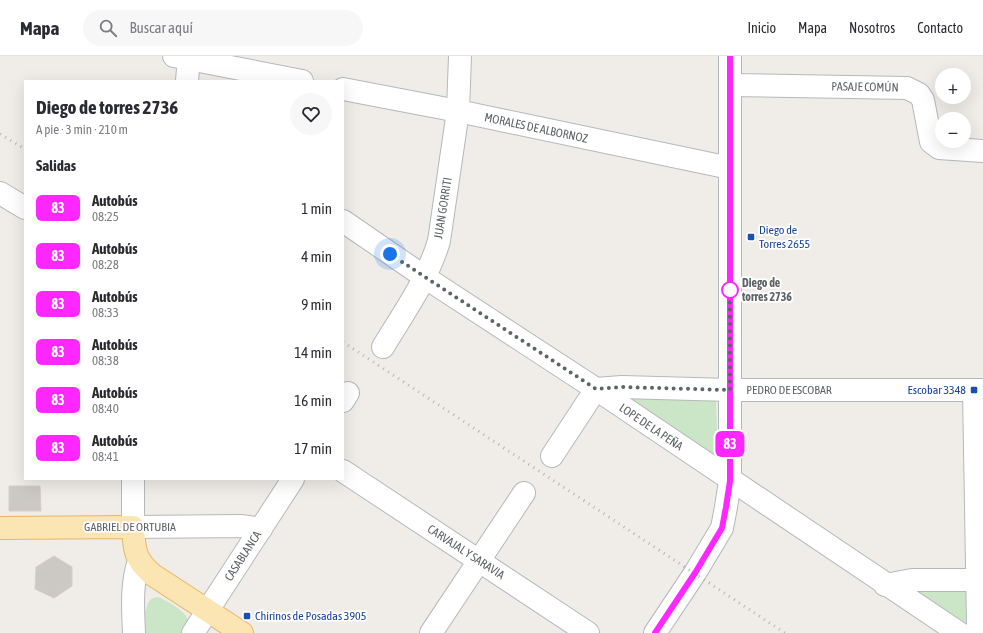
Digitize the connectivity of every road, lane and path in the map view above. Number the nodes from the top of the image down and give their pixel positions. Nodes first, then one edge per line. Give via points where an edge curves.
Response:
1 (460, 56) edge
2 (730, 56) edge
3 (184, 57) edge
4 (187, 80) edge
5 (297, 80) edge
6 (730, 85) junction
7 (344, 89) edge
8 (458, 111) junction
9 (983, 151) edge
10 (730, 168) junction
11 (0, 192) edge
12 (24, 207) edge
13 (344, 222) edge
14 (426, 278) junction
15 (383, 347) dead end
16 (596, 389) junction
17 (730, 390) junction
18 (979, 390) edge
19 (552, 456) dead end
20 (344, 472) edge
21 (133, 480) edge
22 (292, 480) edge
23 (730, 481) junction
24 (524, 493) dead end
25 (132, 527) junction
26 (0, 528) edge
27 (260, 529) junction
28 (139, 561) junction
29 (479, 561) junction
30 (980, 580) edge
31 (885, 585) junction
32 (208, 610) junction
33 (134, 633) edge
34 (193, 633) edge
35 (242, 633) edge
36 (432, 633) edge
37 (588, 633) edge
38 (655, 633) edge
39 (959, 633) edge
40 (976, 633) edge

1 - 8 street, JUAN GORRITI
2 - 6 street
3 - 4 street
3 - 5 street
6 - 9 street, PASAJE COMÚN via 907,88 919,94 923,100 931,142 939,148
6 - 10 street
7 - 8 street, MORALES DE ALBORNOZ
8 - 10 street, MORALES DE ALBORNOZ
8 - 14 street, JUAN GORRITI via 439,241
10 - 17 street
11 - 12 street
13 - 14 street, LOPE DE LA PEÑA
14 - 15 street, JUAN GORRITI
14 - 16 street, LOPE DE LA PEÑA
16 - 17 street, PEDRO DE ESCOBAR via 622,387
16 - 19 street
16 - 23 street, LOPE DE LA PEÑA
17 - 18 street, PEDRO DE ESCOBAR
17 - 23 street
18 - 30 street
20 - 29 street, CARVAJAL Y SARAVIA
21 - 25 street
22 - 27 street, CASABLANCA
23 - 31 street, LOPE DE LA PEÑA
23 - 38 street via 722,528
24 - 29 street
25 - 26 main road, GABRIEL DE ORTUBIA
25 - 27 street, GABRIEL DE ORTUBIA via 242,526
25 - 28 main road via 134,547
27 - 32 street, CASABLANCA
28 - 32 main road via 153,575
28 - 33 street via 134,586
29 - 36 street
29 - 37 street, CARVAJAL Y SARAVIA
30 - 31 street via 912,580
30 - 40 street
31 - 39 street, LOPE DE LA PEÑA
32 - 34 street, CASABLANCA
32 - 35 main road

